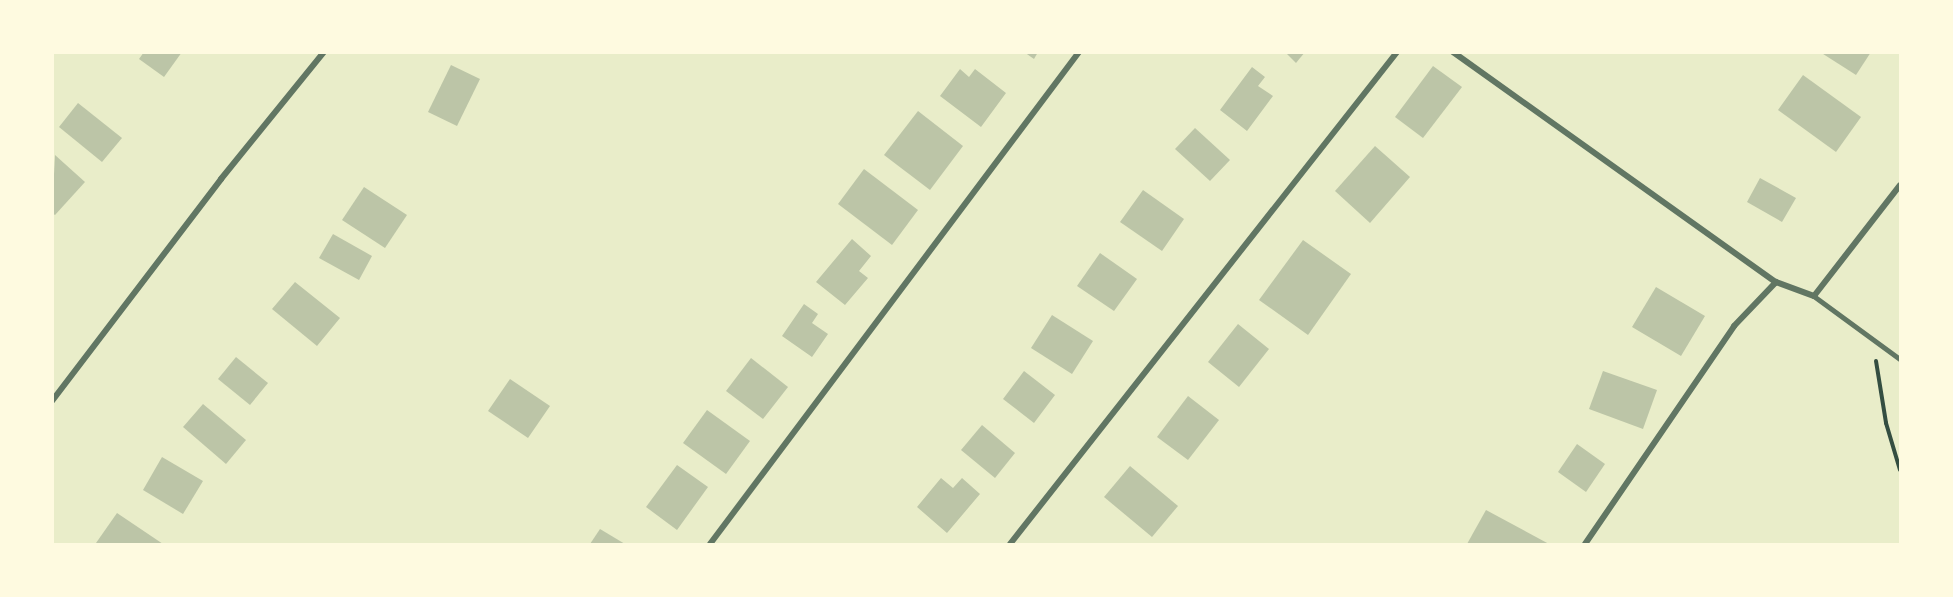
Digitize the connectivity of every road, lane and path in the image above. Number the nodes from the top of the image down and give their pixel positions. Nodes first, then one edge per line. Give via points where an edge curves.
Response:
1 (324, 52) edge
2 (1079, 52) edge
3 (1397, 52) edge
4 (1453, 52) edge
5 (1900, 185) edge
6 (1776, 282) junction
7 (1814, 296) junction
8 (1873, 343) junction
9 (1900, 359) edge
10 (52, 401) edge
11 (1900, 470) edge
12 (710, 544) edge
13 (1010, 544) edge
14 (1585, 544) edge

1 - 10 street via 221,179
2 - 12 street
3 - 13 street
4 - 6 street
5 - 7 street
6 - 7 street
6 - 14 street via 1734,326
7 - 8 lane
8 - 9 lane
8 - 11 path via 1880,396

